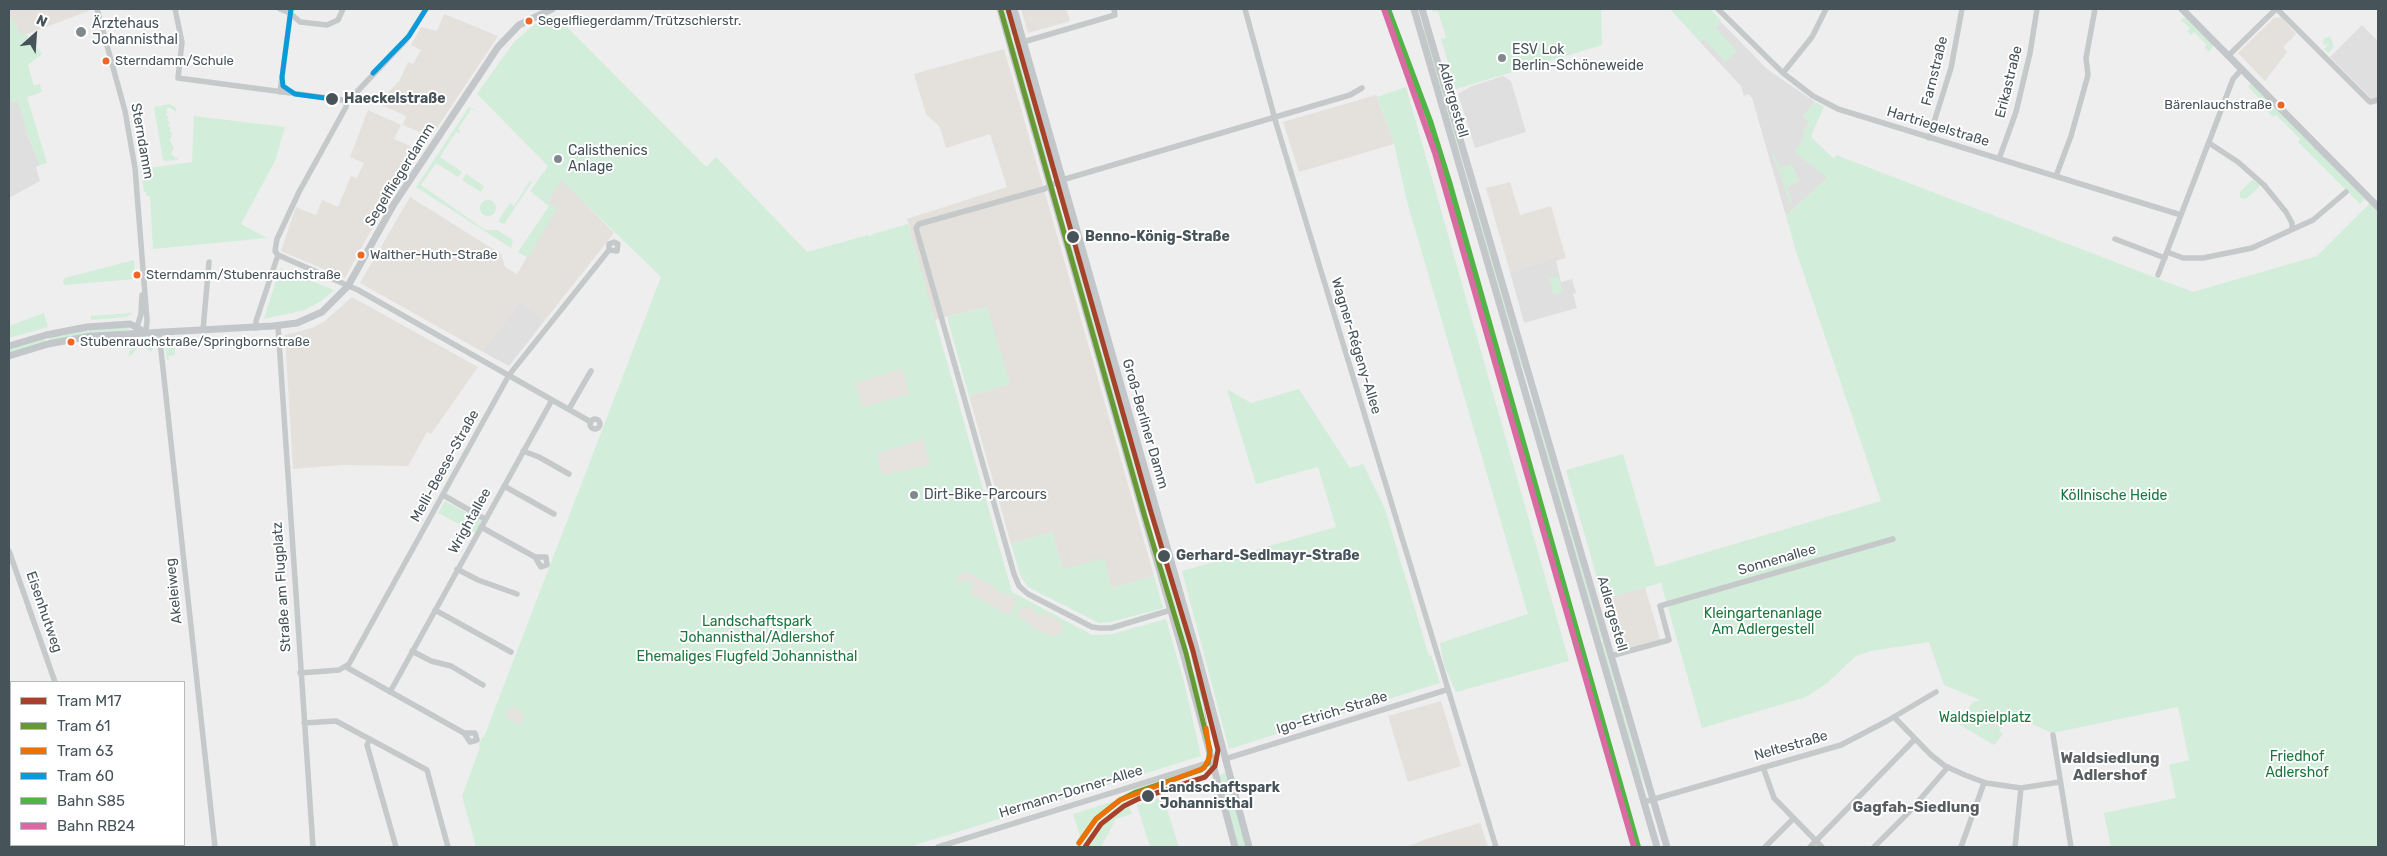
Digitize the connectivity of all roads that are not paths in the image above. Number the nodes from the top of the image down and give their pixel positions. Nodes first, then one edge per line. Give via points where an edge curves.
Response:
1 (97, 9) edge
2 (175, 9) edge
3 (280, 9) edge
4 (343, 9) edge
5 (426, 9) edge
6 (552, 9) edge
7 (1000, 9) edge
8 (1014, 9) edge
9 (1245, 9) edge
10 (1414, 9) edge
11 (1422, 9) edge
12 (1718, 9) edge
13 (1826, 9) edge
14 (1962, 9) edge
15 (2037, 9) edge
16 (2095, 9) edge
17 (2182, 9) edge
18 (2277, 9) edge
19 (290, 11) edge
20 (1114, 12) edge
21 (1023, 42) junction
22 (2228, 56) junction
23 (2242, 70) junction
24 (1783, 73) junction
25 (1362, 88) dead end
26 (280, 92) junction
27 (347, 99) junction
28 (2378, 100) edge
29 (1274, 117) junction
30 (1929, 138) junction
31 (2209, 142) junction
32 (1999, 159) junction
33 (2056, 176) junction
34 (1062, 180) junction
35 (1050, 186) junction
36 (2346, 192) dead end
37 (1472, 196) junction
38 (2378, 207) edge
39 (2181, 215) junction
40 (2292, 228) junction
41 (2115, 239) dead end
42 (609, 250) dead end
43 (278, 255) junction
44 (2166, 255) junction
45 (210, 262) dead end
46 (2158, 275) dead end
47 (143, 280) junction
48 (348, 286) junction
49 (278, 326) junction
50 (137, 327) junction
51 (256, 328) junction
52 (203, 330) junction
53 (146, 332) junction
54 (159, 332) junction
55 (9, 346) edge
56 (9, 356) edge
57 (591, 371) dead end
58 (509, 375) junction
59 (1528, 389) junction
60 (552, 400) junction
61 (569, 409) junction
62 (591, 422) dead end
63 (522, 452) junction
64 (569, 474) dead end
65 (504, 486) junction
66 (443, 496) junction
67 (554, 514) dead end
68 (485, 519) junction
69 (480, 527) junction
70 (1893, 539) dead end
71 (9, 551) edge
72 (535, 557) dead end
73 (457, 569) junction
74 (517, 594) dead end
75 (435, 610) junction
76 (1171, 610) junction
77 (412, 651) junction
78 (510, 652) dead end
79 (1612, 656) junction
80 (346, 667) junction
81 (300, 673) junction
82 (55, 681) edge
83 (483, 685) dead end
84 (1446, 690) junction
85 (390, 692) junction
86 (1936, 692) dead end
87 (1894, 717) junction
88 (304, 722) junction
89 (464, 733) dead end
90 (2052, 736) dead end
91 (370, 739) junction
92 (1915, 739) junction
93 (9, 750) edge
94 (10, 757) edge
95 (1225, 759) junction
96 (1211, 762) junction
97 (1763, 767) junction
98 (1948, 767) junction
99 (1984, 782) junction
100 (2060, 782) junction
101 (2021, 788) junction
102 (1653, 799) junction
103 (1644, 802) junction
104 (1793, 819) junction
105 (1816, 841) junction
106 (215, 847) edge
107 (313, 847) edge
108 (396, 847) edge
109 (448, 847) edge
110 (938, 847) edge
111 (1235, 847) edge
112 (1248, 847) edge
113 (1496, 847) edge
114 (1657, 847) edge
115 (1667, 847) edge
116 (1765, 847) edge
117 (1810, 847) edge
118 (1822, 847) edge
119 (1874, 847) edge
120 (1961, 847) edge
121 (2015, 847) edge
122 (2071, 847) edge

1 - 47 street, Sterndamm via 116,72 132,144
2 - 26 street via 182,42 178,78
3 - 19 street
4 - 19 street via 338,20 327,25 300,22
5 - 27 street via 406,40
6 - 48 main road, Segelfliegerdamm via 519,25 498,47 394,204
7 - 35 main road, Groß-Berliner Damm
8 - 21 main road, Groß-Berliner Damm
9 - 29 street, Wagner-Régeny-Allee
10 - 37 main road, Adlergestell
11 - 37 main road, Adlergestell
12 - 24 street, Hartriegelstraße
13 - 24 street via 1812,37
14 - 30 street, Farnstraße via 1951,68
15 - 32 street, Erikastraße via 2016,112
16 - 33 street via 2086,58 2088,76
17 - 22 main road
18 - 22 street
18 - 28 street via 2370,102
19 - 26 street
20 - 21 street
21 - 34 main road, Groß-Berliner Damm
22 - 23 main road
23 - 31 street via 2233,79
23 - 38 main road
24 - 30 street, Hartriegelstraße via 1813,96 1838,109
25 - 29 street via 1356,93
26 - 27 street
27 - 43 street via 346,107 283,224 276,243
29 - 34 street
29 - 84 street, Wagner-Régeny-Allee
30 - 32 street, Hartriegelstraße
31 - 39 street
31 - 40 street via 2264,185 2286,212
32 - 33 street, Hartriegelstraße
33 - 39 street, Hartriegelstraße
34 - 35 street
34 - 95 main road, Groß-Berliner Damm
35 - 76 main road, Groß-Berliner Damm
35 - 76 street via 920,224 916,228 1016,581 1024,592 1092,627 1111,628
36 - 40 street via 2313,220
37 - 59 main road, Adlergestell
39 - 44 street
40 - 44 street via 2280,237 2227,255 2192,259
41 - 44 street
42 - 58 street, Melli-Beese-Straße
43 - 48 street
43 - 51 street
44 - 46 street
45 - 52 street
47 - 50 street, Sterndamm
47 - 53 street, Sterndamm via 148,320
48 - 49 main road, Segelfliegerdamm via 322,312 297,323
48 - 58 street
49 - 51 main road, Segelfliegerdamm
49 - 81 street, Straße am Flugplatz
50 - 53 main road
50 - 55 main road via 130,324 79,328
51 - 52 main road, Segelfliegerdamm
52 - 54 main road, Segelfliegerdamm
53 - 54 main road, Segelfliegerdamm
53 - 56 main road, Segelfliegerdamm via 73,338
54 - 106 street, Akeleiweg
57 - 61 street
58 - 60 street
58 - 66 street, Melli-Beese-Straße
59 - 79 main road, Adlergestell
59 - 103 main road, Adlergestell
60 - 61 street
60 - 63 street, Wrightallee
61 - 62 street
63 - 64 street
63 - 65 street, Wrightallee
65 - 67 street, Wrightallee
65 - 68 street, Wrightallee
66 - 68 street
66 - 80 street, Melli-Beese-Straße
68 - 69 street, Wrightallee
69 - 72 street
69 - 73 street, Wrightallee
70 - 79 street, Sonnenallee via 1660,606 1670,640
71 - 82 street, Eisenhutweg
73 - 74 street, Wrightallee
73 - 75 street, Wrightallee
75 - 77 street, Wrightallee
75 - 78 street
76 - 96 main road, Groß-Berliner Damm
77 - 83 street via 431,661 451,666
77 - 85 street, Wrightallee
79 - 102 main road, Adlergestell
80 - 81 street
80 - 85 street
81 - 88 street, Straße am Flugplatz
84 - 95 street, Igo-Etrich-Straße
84 - 113 street, Wagner-Régeny-Allee
85 - 89 street
86 - 87 street, Neltestraße
87 - 92 street
87 - 97 street, Neltestraße via 1841,745
88 - 91 street via 336,720
88 - 107 street, Straße am Flugplatz
90 - 100 street
91 - 108 street via 367,745
91 - 109 street via 427,770
92 - 98 street
92 - 105 street
93 - 94 street
95 - 96 main road
95 - 112 main road, Groß-Berliner Damm
96 - 110 street, Hermann-Dorner-Allee
96 - 111 main road, Groß-Berliner Damm
97 - 102 street, Neltestraße
97 - 104 street via 1774,798
98 - 99 street
98 - 119 street
99 - 101 street
99 - 120 street
100 - 101 street
100 - 122 street
101 - 121 street
102 - 103 street, Neltestraße
102 - 115 main road, Adlergestell
103 - 114 main road, Adlergestell
104 - 105 street
104 - 116 street
105 - 117 street
105 - 118 street

